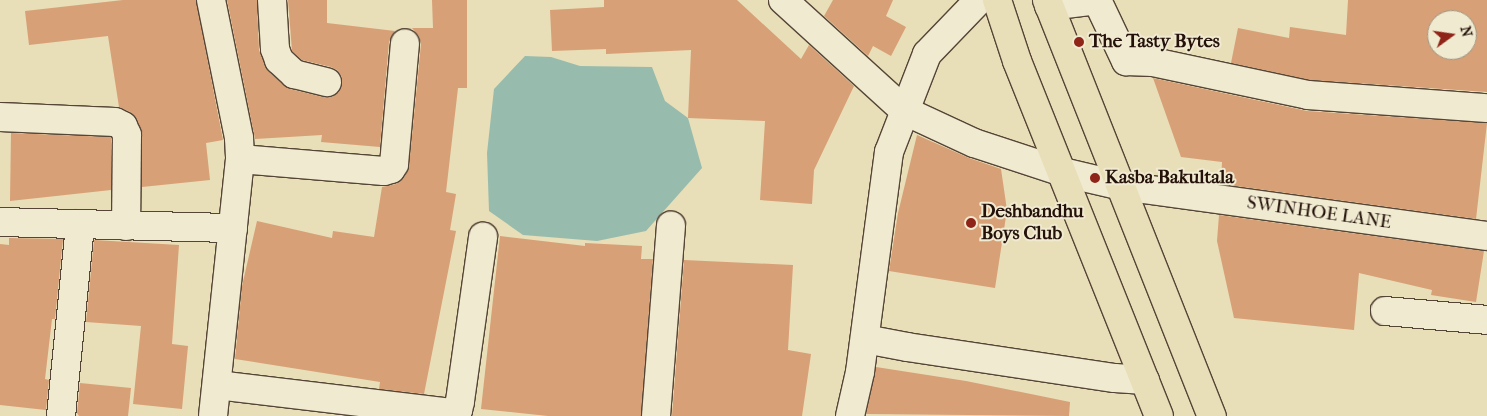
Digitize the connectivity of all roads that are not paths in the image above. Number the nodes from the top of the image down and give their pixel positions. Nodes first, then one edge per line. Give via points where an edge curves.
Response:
1 (211, 0) edge
2 (272, 0) edge
3 (783, 0) edge
4 (979, 0) edge
5 (997, 0) edge
6 (1097, 0) edge
7 (1048, 3) edge
8 (405, 42) dead end
9 (328, 82) dead end
10 (1487, 108) edge
11 (905, 111) junction
12 (0, 117) edge
13 (240, 159) junction
14 (1062, 172) junction
15 (1122, 186) junction
16 (0, 222) edge
17 (80, 224) junction
18 (126, 226) junction
19 (671, 226) dead end
20 (233, 228) junction
21 (1487, 236) edge
22 (483, 237) dead end
23 (1385, 311) dead end
24 (1487, 320) edge
25 (864, 339) junction
26 (1145, 380) junction
27 (217, 385) junction
28 (453, 415) edge
29 (61, 416) edge
30 (213, 416) edge
31 (656, 416) edge
32 (850, 416) edge
33 (1159, 416) edge
34 (1212, 416) edge

1 - 13 street via 239,138
2 - 9 street via 275,49 279,60 294,74
3 - 11 street, SWINHOE LANE
4 - 11 street via 927,54
5 - 14 main road
6 - 7 street
6 - 10 street via 1126,61 1154,62 1308,95
7 - 15 main road
8 - 13 street via 394,164 390,169
11 - 14 street, SWINHOE LANE via 974,143
11 - 25 street via 890,152
12 - 18 street via 115,122 122,126 127,135
13 - 20 street
14 - 15 street, SWINHOE LANE
14 - 26 main road
15 - 21 street, SWINHOE LANE
15 - 34 main road
16 - 17 street
17 - 18 street
17 - 29 street
18 - 20 street
19 - 31 street
20 - 27 street
22 - 28 street via 460,401
23 - 24 street
25 - 26 street
25 - 32 street
26 - 33 main road
27 - 28 street
27 - 30 street

